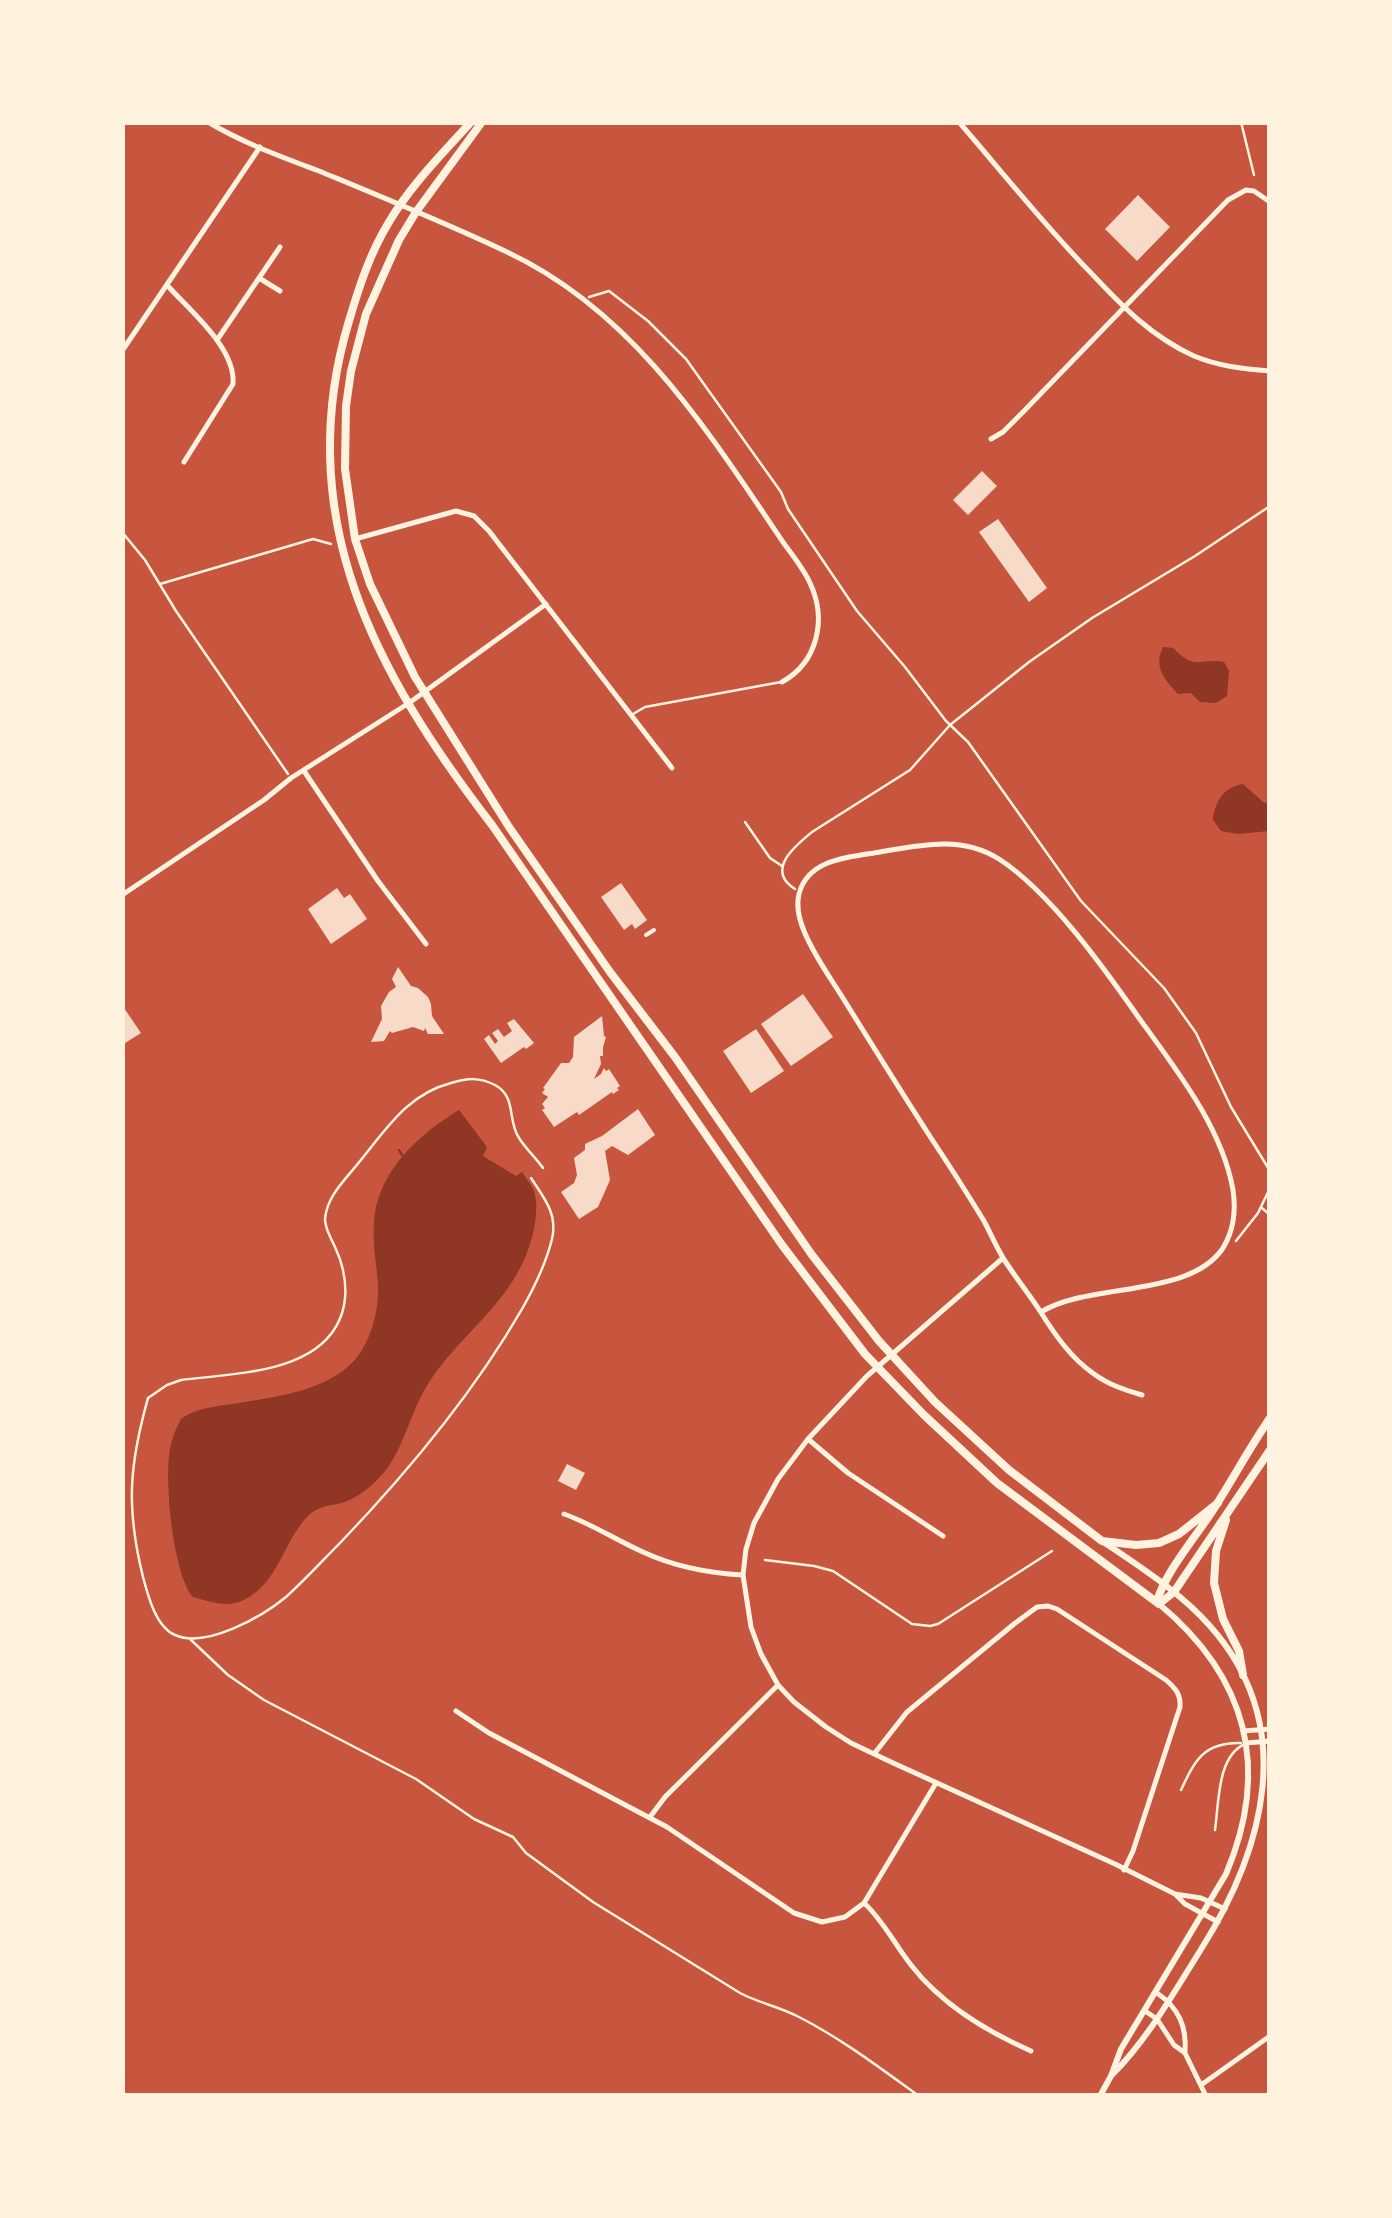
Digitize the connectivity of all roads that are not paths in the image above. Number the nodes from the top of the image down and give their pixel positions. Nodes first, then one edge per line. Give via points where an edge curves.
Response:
1 (208, 122) edge
2 (471, 122) edge
3 (482, 122) edge
4 (959, 122) edge
5 (260, 147) junction
6 (1270, 202) edge
7 (400, 206) junction
8 (416, 212) junction
9 (280, 247) dead end
10 (259, 278) junction
11 (168, 285) junction
12 (280, 292) dead end
13 (1123, 308) junction
14 (217, 340) junction
15 (122, 351) edge
16 (1270, 371) edge
17 (991, 439) dead end
18 (184, 462) dead end
19 (355, 539) junction
20 (546, 604) junction
21 (782, 682) joint
22 (424, 692) junction
23 (409, 704) junction
24 (632, 714) junction
25 (672, 768) dead end
26 (303, 770) junction
27 (122, 895) edge
28 (654, 930) dead end
29 (646, 936) dead end
30 (426, 944) dead end
31 (1003, 1258) junction
32 (1040, 1312) junction
33 (890, 1354) junction
34 (877, 1368) junction
35 (1142, 1394) dead end
36 (1270, 1418) edge
37 (808, 1439) junction
38 (1270, 1450) edge
39 (1218, 1503) junction
40 (1228, 1511) junction
41 (564, 1514) dead end
42 (943, 1536) dead end
43 (1102, 1541) junction
44 (743, 1575) junction
45 (1164, 1584) junction
46 (1174, 1592) junction
47 (1158, 1603) junction
48 (1243, 1675) junction
49 (778, 1684) junction
50 (456, 1711) dead end
51 (1265, 1729) edge
52 (1243, 1731) junction
53 (1266, 1741) edge
54 (1246, 1743) junction
55 (874, 1754) junction
56 (936, 1783) junction
57 (1181, 1790) dead end
58 (650, 1817) junction
59 (1215, 1830) dead end
60 (1124, 1870) junction
61 (1176, 1894) junction
62 (1212, 1902) junction
63 (864, 1903) junction
64 (1225, 1909) junction
65 (1204, 1914) junction
66 (1218, 1922) junction
67 (1156, 1993) junction
68 (1168, 2001) junction
69 (1146, 2011) junction
70 (1156, 2018) junction
71 (1270, 2036) edge
72 (1031, 2052) dead end
73 (1185, 2053) junction
74 (1112, 2076) junction
75 (1201, 2085) junction
76 (1100, 2096) edge
77 (1206, 2096) edge

1 - 5 street
2 - 7 main road
3 - 8 main road
4 - 13 street
5 - 7 street
5 - 11 street
6 - 13 street via 1249,190 1233,196
7 - 8 street
7 - 23 main road via 374,251 344,338 330,400 329,458 347,568
8 - 19 main road via 370,302 351,371 344,450
8 - 21 street via 508,252 585,298 682,398 811,585 818,606 816,641 803,665
9 - 10 street
10 - 12 street
10 - 14 street
11 - 14 street
11 - 15 street
13 - 16 street via 1198,358
13 - 17 street
14 - 18 street via 234,372 233,384
19 - 20 street via 449,512 474,516
19 - 22 main road
20 - 22 street
20 - 24 street
21 - 24 lane
22 - 23 street
22 - 33 main road via 590,944 834,1286
23 - 26 street
23 - 34 main road via 782,1245
24 - 25 street
26 - 27 street
26 - 30 street
28 - 29 street
31 - 32 street
31 - 32 street via 804,932 799,892 825,864 931,843 966,845 1002,861 1052,907 1114,981 1208,1122 1233,1190 1234,1221 1223,1248 1190,1274
31 - 33 street
32 - 35 street via 1092,1373
33 - 34 street
33 - 43 main road via 996,1458
34 - 37 street
34 - 47 main road via 997,1483
36 - 39 main road
37 - 42 street
37 - 44 street via 761,1508
38 - 40 main road
39 - 43 main road via 1159,1543
39 - 45 main road
40 - 46 main road
40 - 48 main road via 1214,1583
41 - 44 street via 673,1564
43 - 45 street
44 - 49 street via 751,1626
45 - 46 street
45 - 47 main road
46 - 47 main road
46 - 48 street via 1210,1625
47 - 52 street via 1207,1651
48 - 51 street
49 - 55 street via 819,1723
49 - 58 street
50 - 58 street
51 - 52 street
51 - 53 street
52 - 54 street
53 - 54 street
53 - 64 street via 1259,1818
54 - 57 lane via 1204,1753
54 - 59 lane via 1227,1762
54 - 62 street via 1245,1819
55 - 56 street
55 - 60 street via 907,1712 1014,1624 1037,1607 1057,1608 1179,1694 1180,1708
56 - 60 street
56 - 63 street
58 - 63 street via 806,1918 845,1917
60 - 61 street
61 - 62 street
61 - 65 street
62 - 64 street
62 - 65 street
63 - 72 street via 945,2002
64 - 66 street
65 - 66 street
65 - 67 street
66 - 68 street
67 - 68 street
67 - 69 street
68 - 70 street
68 - 73 street via 1180,2016
69 - 70 street
69 - 74 street
70 - 73 street
70 - 74 street
71 - 75 street
73 - 75 street
74 - 76 street
75 - 77 street

